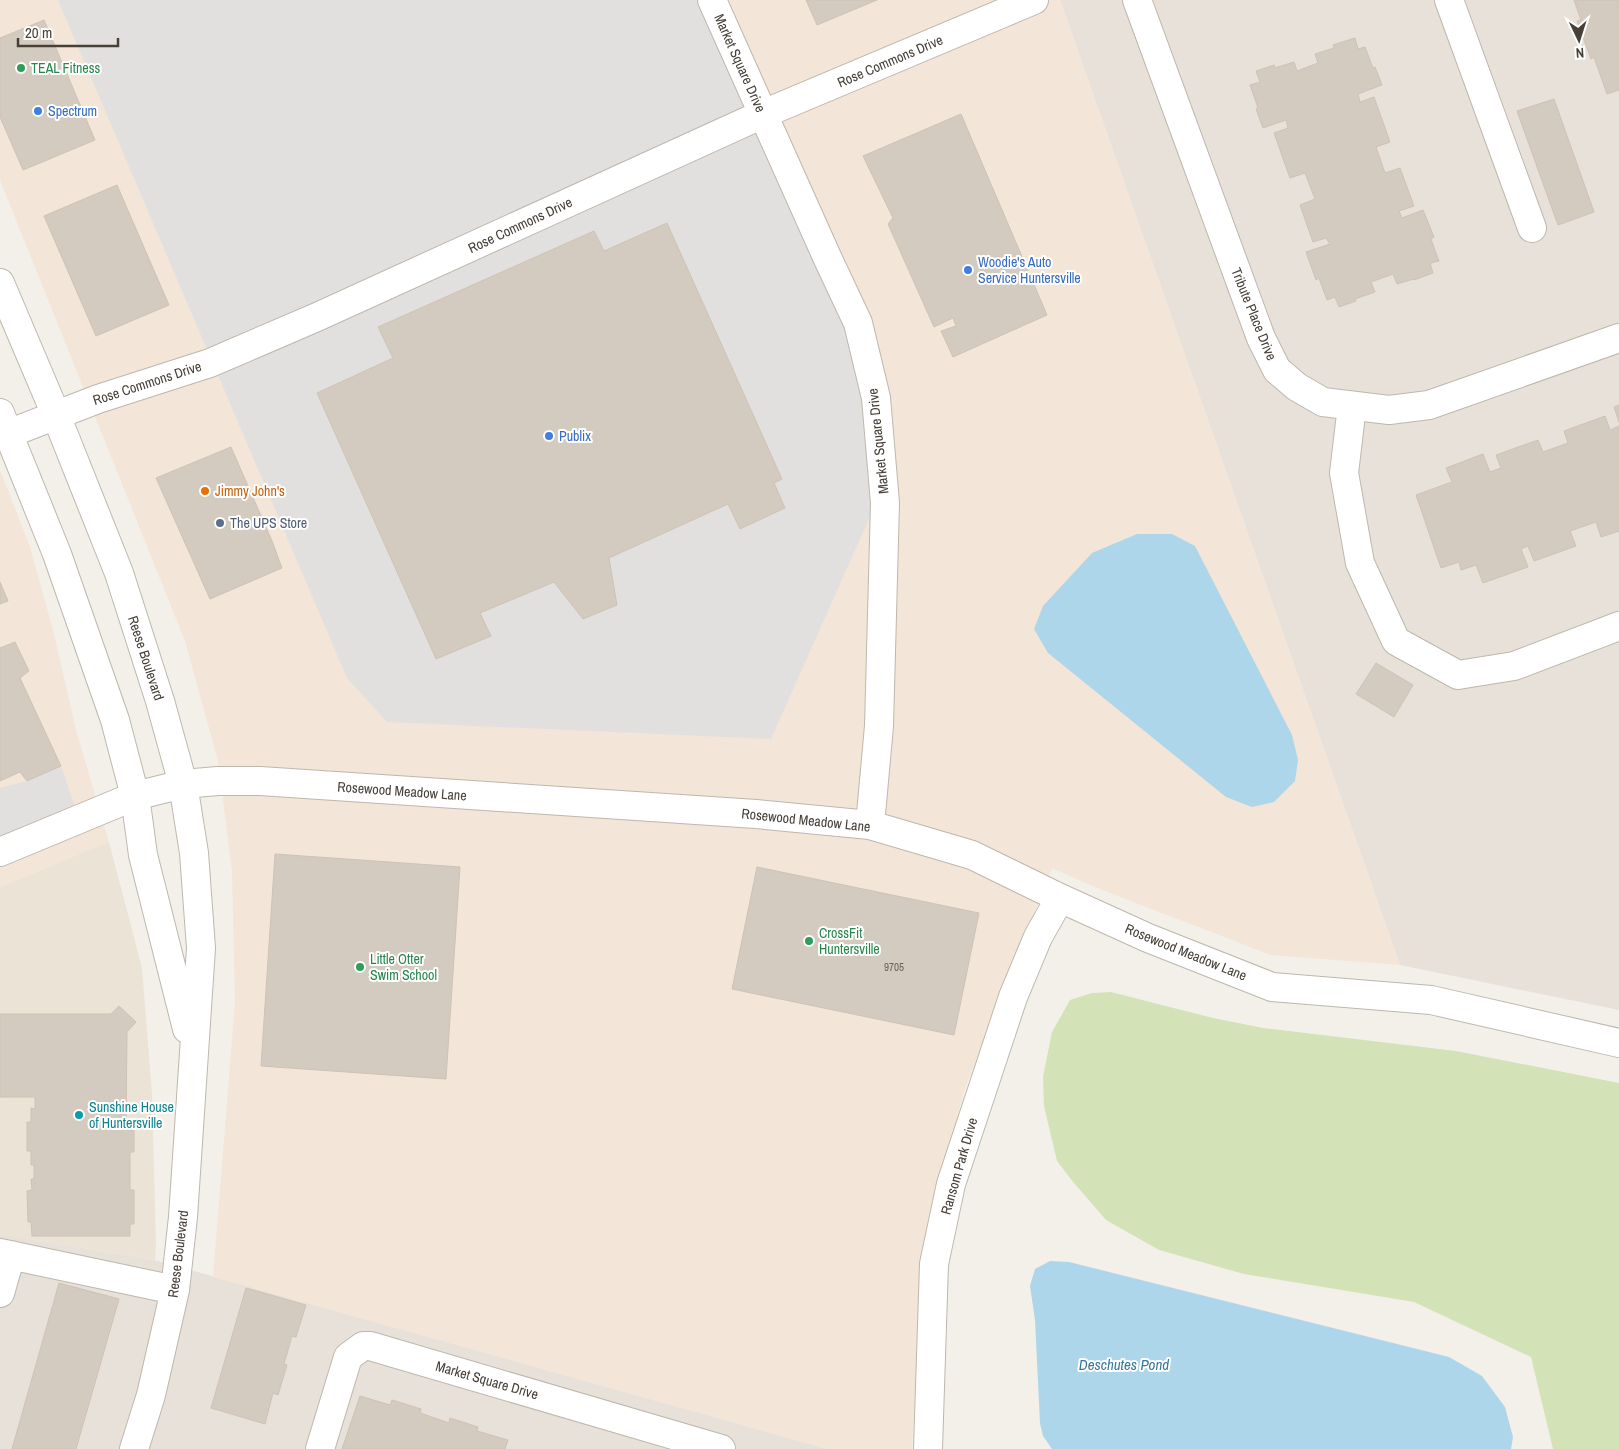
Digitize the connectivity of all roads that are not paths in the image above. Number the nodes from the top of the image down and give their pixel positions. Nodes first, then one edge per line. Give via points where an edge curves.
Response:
1 (712, 0) edge
2 (1034, 0) edge
3 (1137, 0) edge
4 (1449, 0) edge
5 (763, 114) junction
6 (1532, 228) dead end
7 (0, 283) edge
8 (1619, 338) edge
9 (1352, 406) junction
10 (56, 415) junction
11 (3, 428) edge
12 (1619, 626) edge
13 (183, 784) junction
14 (134, 796) junction
15 (870, 825) junction
16 (0, 852) edge
17 (1060, 898) junction
18 (1619, 1043) edge
19 (194, 1055) junction
20 (6, 1254) edge
21 (174, 1290) junction
22 (0, 1293) edge
23 (134, 1449) edge
24 (320, 1449) edge
25 (721, 1449) edge
26 (928, 1449) edge

1 - 5 street, Market Square Drive
2 - 5 street, Rose Commons Drive
3 - 9 street, Tribute Place Drive via 1262,338 1278,370 1297,387 1323,402
4 - 6 street
5 - 10 street, Rose Commons Drive via 210,363
5 - 15 street, Market Square Drive via 858,323 876,398 885,503 879,726
7 - 10 street, Reese Boulevard
8 - 9 street, Tribute Place Drive via 1429,404 1389,410
9 - 12 street via 1344,473 1360,563 1396,641 1458,675 1514,666
10 - 11 street, Rose Commons Drive
10 - 13 street, Reese Boulevard via 119,573
11 - 14 street, Reese Boulevard via 57,554 114,720
13 - 14 street, Rosewood Meadow Lane
13 - 15 street, Rosewood Meadow Lane via 260,781 756,814
13 - 19 street, Reese Boulevard via 194,853 201,948
14 - 16 street, Rosewood Meadow Lane
14 - 19 street, Reese Boulevard via 143,855
15 - 17 street, Rosewood Meadow Lane via 972,855
17 - 18 street, Rosewood Meadow Lane via 1148,938 1272,987 1431,1000
17 - 26 street, Ransom Park Drive via 1038,936 1013,997 952,1184 934,1264
19 - 21 street, Reese Boulevard via 183,1217
20 - 21 street
20 - 22 street
21 - 23 street, Reese Boulevard via 151,1395
24 - 25 street, Market Square Drive via 348,1357 363,1346 370,1346

